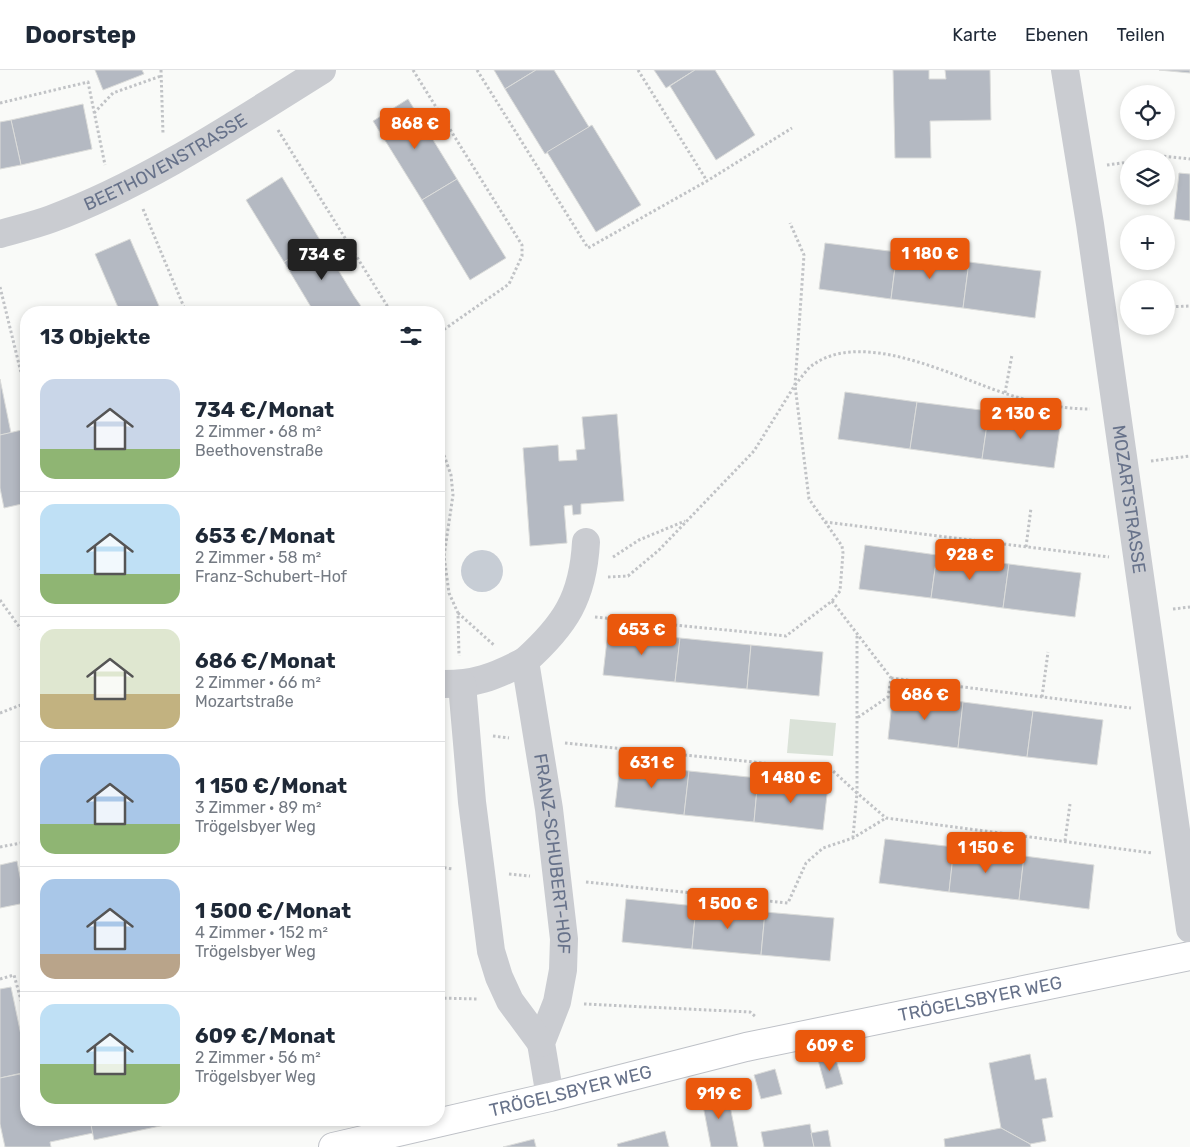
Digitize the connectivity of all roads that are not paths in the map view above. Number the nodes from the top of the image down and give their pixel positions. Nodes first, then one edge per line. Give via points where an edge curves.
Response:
1 (322, 70) edge
2 (1065, 70) edge
3 (0, 234) edge
4 (586, 542) dead end
5 (520, 664) junction
6 (455, 684) edge
7 (1190, 929) edge
8 (1190, 956) edge
9 (541, 1043) junction
10 (550, 1096) junction
11 (445, 1121) edge
12 (422, 1126) edge
13 (333, 1147) edge

1 - 3 street, BEETHOVENSTRASSE via 216,137 123,186 51,219
2 - 7 street, MOZARTSTRASSE via 1084,179
4 - 5 street via 583,576 567,614 549,639
5 - 6 street via 495,676
5 - 9 street, FRANZ-SCHUBERT-HOF via 537,741 564,939 557,1002
6 - 9 street via 466,733 491,951 510,1001
8 - 10 street, TRÖGELSBYER WEG via 786,1039
9 - 10 street
10 - 11 street, TRÖGELSBYER WEG
12 - 13 street, TRÖGELSBYER WEG

